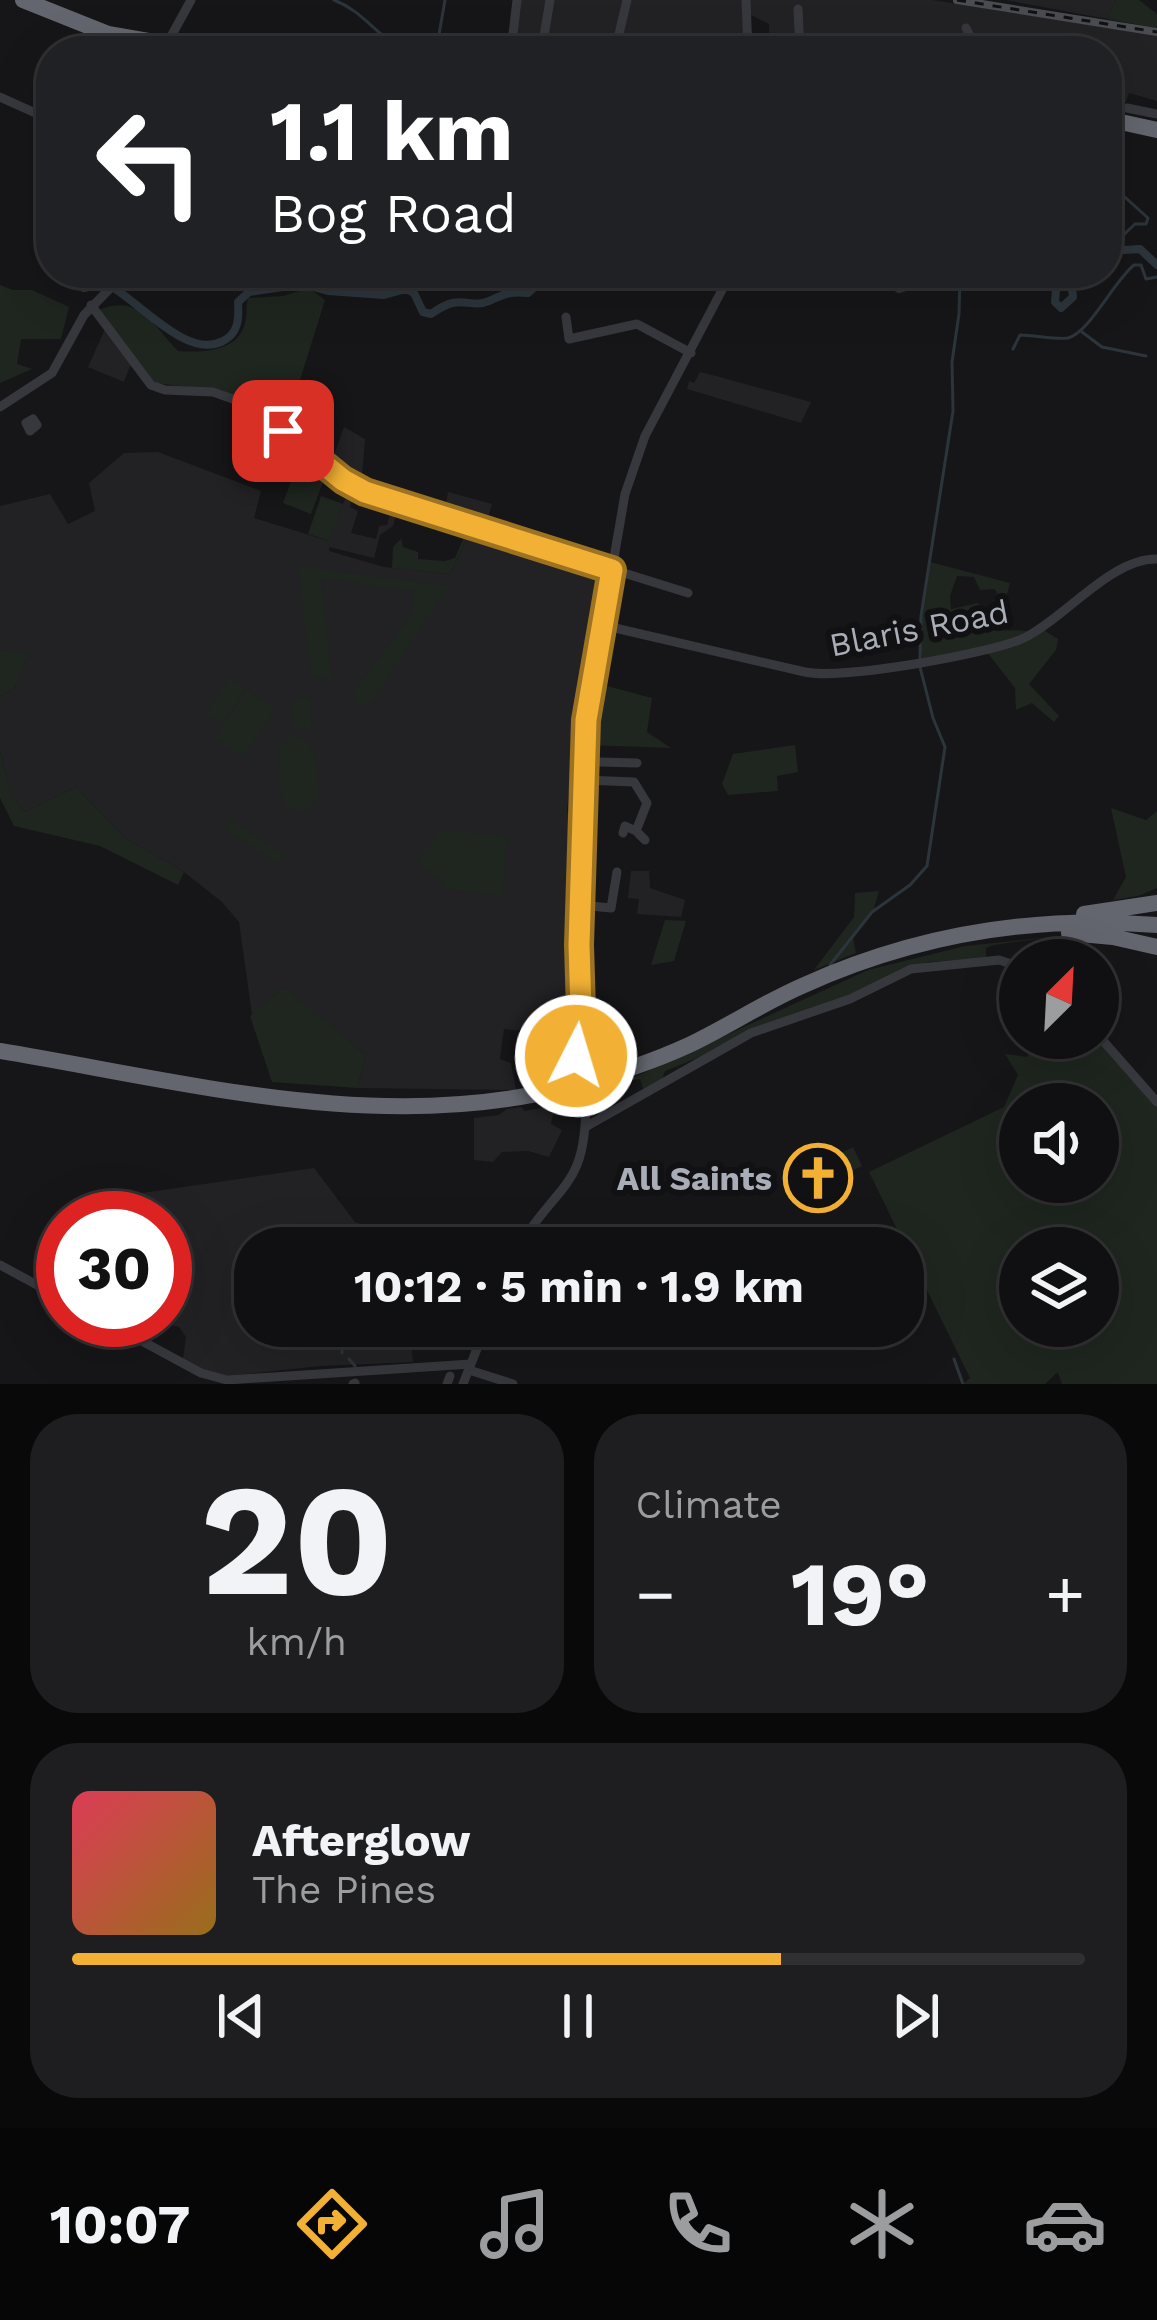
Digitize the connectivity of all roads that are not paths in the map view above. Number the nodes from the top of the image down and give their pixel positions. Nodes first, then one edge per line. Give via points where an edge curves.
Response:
1 (23, 0) edge
2 (191, 0) edge
3 (517, 0) edge
4 (550, 0) edge
5 (627, 0) edge
6 (746, 0) edge
7 (798, 9) dead end
8 (966, 28) dead end
9 (190, 34) dead end
10 (135, 36) edge
11 (172, 36) edge
12 (185, 36) edge
13 (513, 36) edge
14 (544, 36) dead end
15 (619, 36) edge
16 (747, 36) edge
17 (799, 36) edge
18 (970, 36) edge
19 (0, 97) edge
20 (36, 113) edge
21 (1133, 114) junction
22 (1157, 114) edge
23 (1122, 116) edge
24 (1157, 130) edge
25 (109, 288) edge
26 (724, 288) edge
27 (91, 305) junction
28 (566, 317) dead end
29 (691, 353) junction
30 (14, 399) junction
31 (0, 407) edge
32 (28, 420) dead end
33 (1157, 560) edge
34 (612, 570) junction
35 (688, 593) dead end
36 (602, 625) junction
37 (638, 763) dead end
38 (584, 780) junction
39 (611, 781) junction
40 (636, 831) junction
41 (623, 832) dead end
42 (645, 840) dead end
43 (612, 876) dead end
44 (1157, 903) edge
45 (580, 905) junction
46 (1157, 928) edge
47 (1014, 930) junction
48 (1157, 947) edge
49 (999, 961) edge
50 (581, 1010) junction
51 (0, 1054) edge
52 (576, 1059) dead end
53 (1119, 1059) edge
54 (1157, 1102) edge
55 (587, 1126) junction
56 (534, 1227) edge
57 (0, 1264) edge
58 (36, 1284) edge
59 (154, 1347) edge
60 (478, 1347) edge
61 (470, 1367) junction
62 (384, 1368) junction
63 (333, 1378) edge
64 (497, 1381) edge
65 (255, 1382) edge
66 (387, 1384) edge
67 (463, 1384) edge
68 (513, 1384) edge

1 - 10 highway via 83,27
2 - 11 street
3 - 13 street
4 - 14 street
5 - 15 street
6 - 16 street
7 - 17 street
8 - 18 street
9 - 12 street
19 - 20 street
21 - 22 street
21 - 23 highway
21 - 24 highway
25 - 27 street
26 - 29 street
27 - 30 street via 61,362
27 - 34 street via 157,388 229,396 365,492
28 - 29 street via 569,339 637,324
29 - 34 street via 632,467
30 - 31 street
30 - 32 street
33 - 36 street, Blaris Road via 1133,562 1018,640 838,675
34 - 35 street
34 - 36 street
36 - 38 street
37 - 39 street via 606,762
38 - 39 street
38 - 45 street
39 - 40 street via 634,782 646,800
40 - 41 street
40 - 42 street
43 - 45 street via 611,908
44 - 47 highway
45 - 50 street
46 - 47 highway
47 - 48 highway
47 - 51 highway via 945,937 871,958 640,1065 500,1100 338,1106
49 - 55 street via 910,969 751,1034
50 - 52 street via 572,1014
50 - 55 street, bridge
53 - 54 street
55 - 56 street via 572,1179
57 - 58 street
59 - 65 street via 210,1377
60 - 61 street
61 - 62 street
61 - 64 street
61 - 67 street
62 - 63 street
62 - 66 street
63 - 65 street
64 - 68 street

